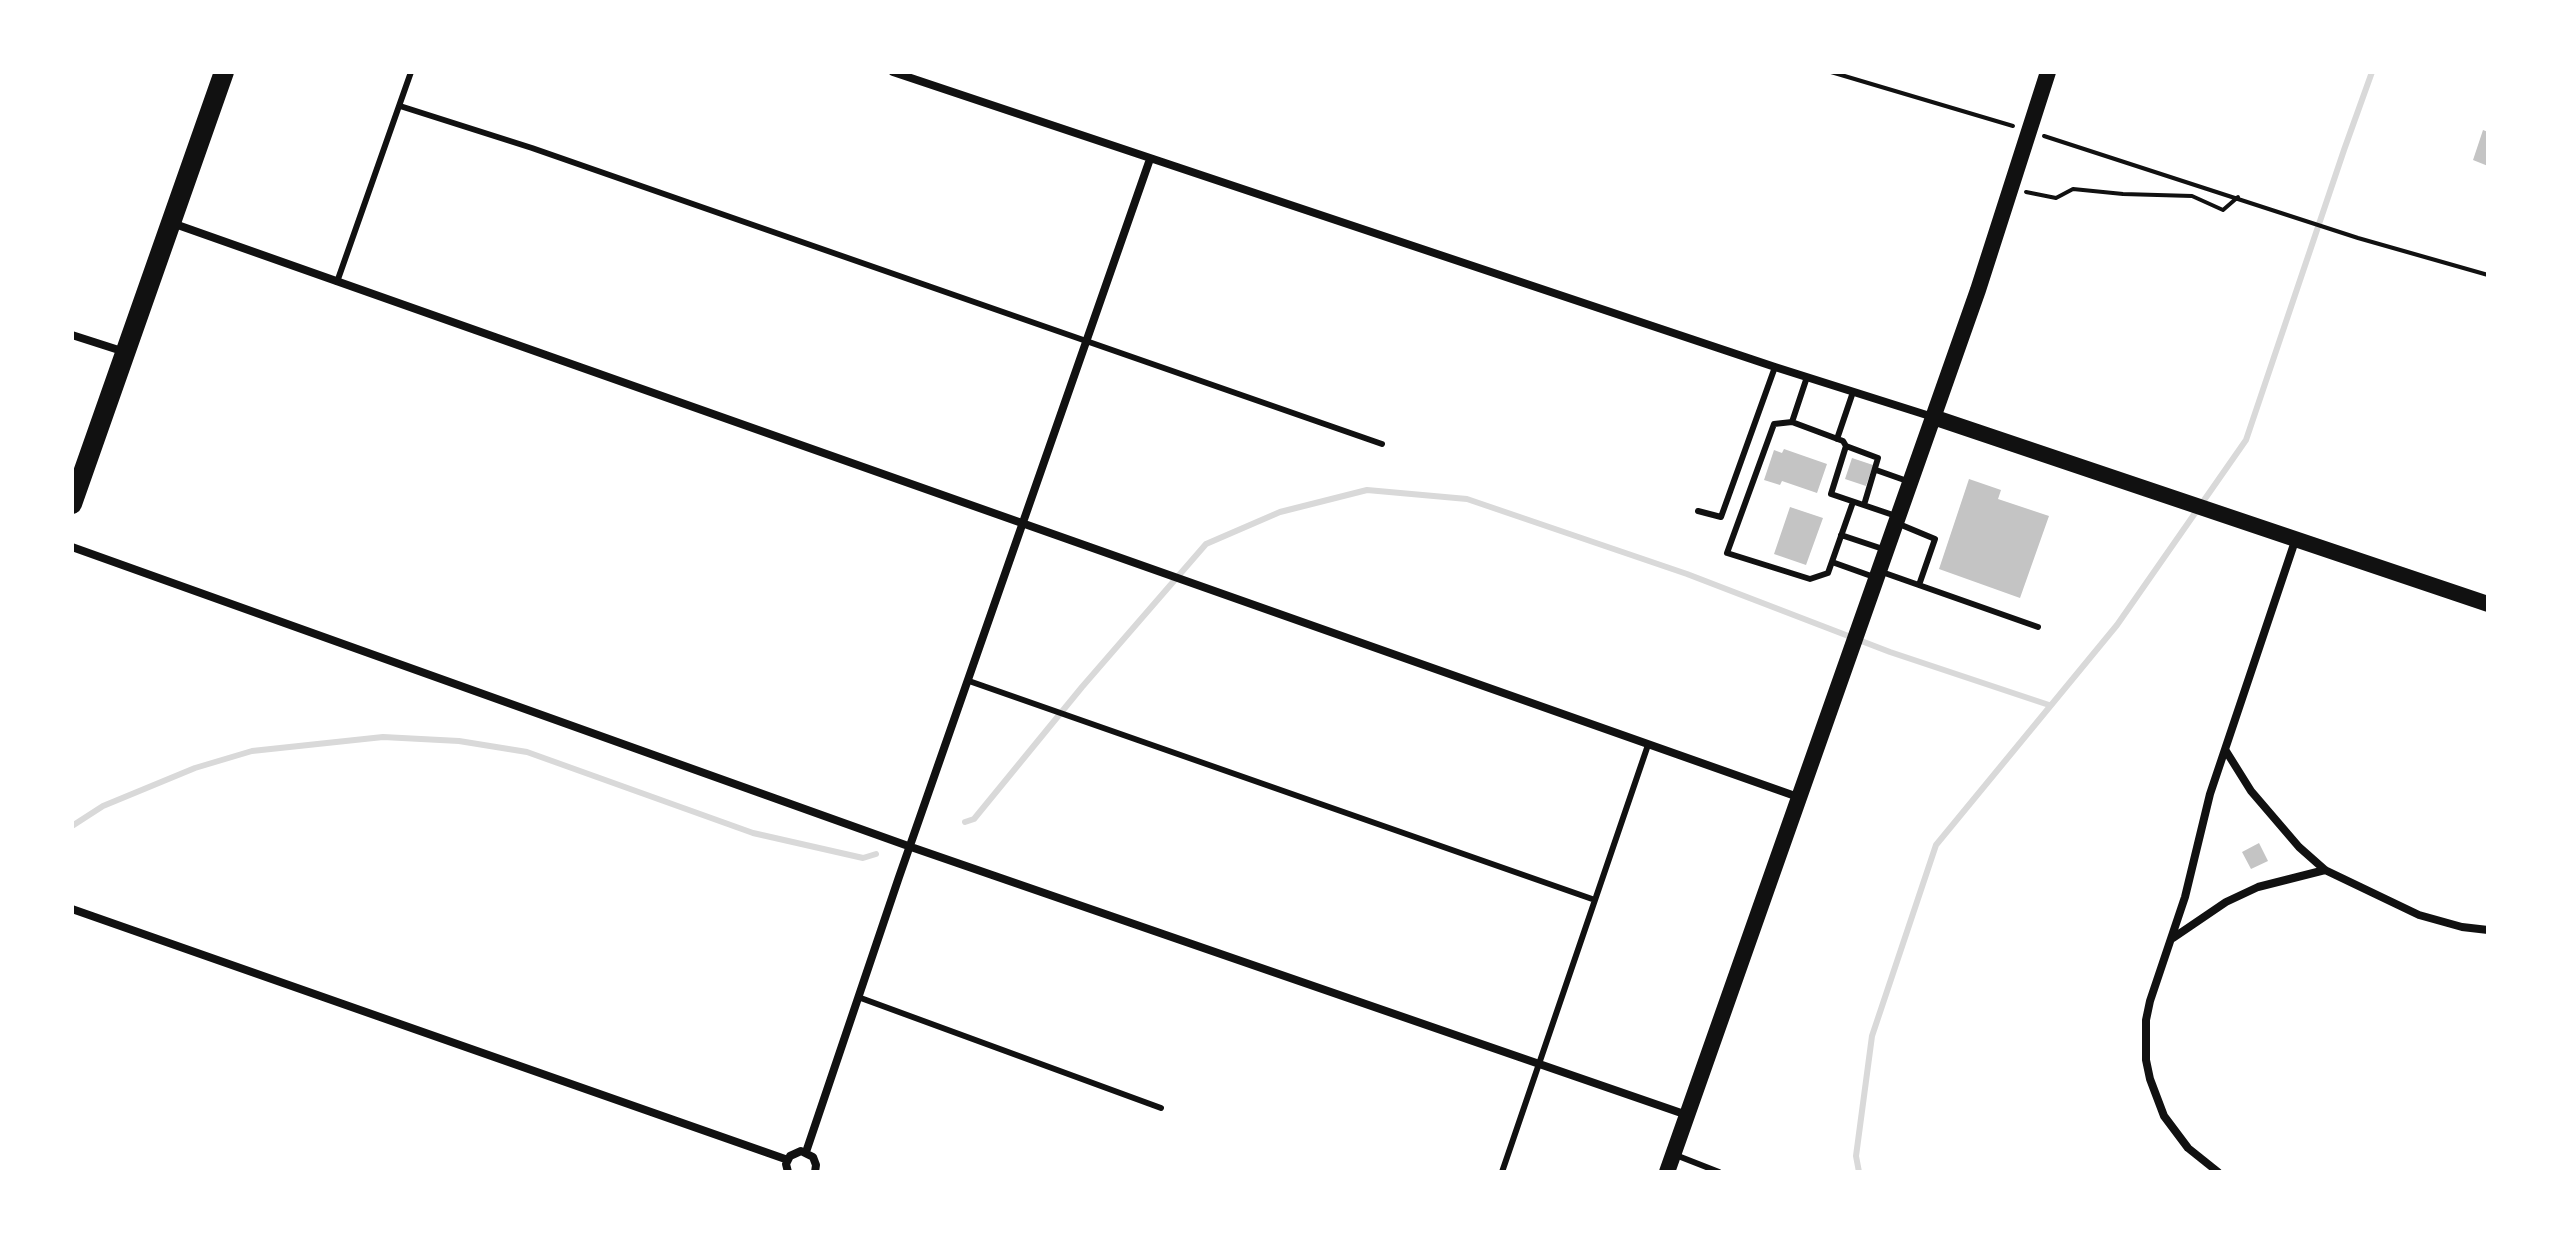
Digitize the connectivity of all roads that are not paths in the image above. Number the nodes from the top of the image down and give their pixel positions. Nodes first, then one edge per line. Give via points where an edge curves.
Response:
1 (224, 72) edge
2 (411, 72) edge
3 (893, 72) edge
4 (2048, 72) edge
5 (400, 106) junction
6 (1150, 159) junction
7 (171, 223) junction
8 (337, 282) junction
9 (72, 335) edge
10 (1087, 342) junction
11 (125, 352) junction
12 (1775, 367) junction
13 (1807, 377) junction
14 (1853, 392) junction
15 (1933, 417) junction
16 (1792, 422) junction
17 (1837, 439) junction
18 (1382, 444) dead end
19 (1846, 446) junction
20 (1876, 470) junction
21 (1910, 482) junction
22 (1853, 502) junction
23 (72, 504) edge
24 (1864, 505) junction
25 (1698, 511) dead end
26 (1896, 520) junction
27 (1024, 524) junction
28 (1841, 535) junction
29 (2295, 541) junction
30 (72, 547) edge
31 (1886, 549) junction
32 (1832, 562) junction
33 (1877, 574) junction
34 (1919, 585) junction
35 (2488, 604) edge
36 (2038, 627) dead end
37 (969, 681) junction
38 (1648, 745) junction
39 (2226, 751) junction
40 (1798, 797) junction
41 (911, 847) junction
42 (2325, 870) junction
43 (1595, 900) junction
44 (72, 909) edge
45 (2488, 930) edge
46 (2172, 939) junction
47 (858, 997) junction
48 (1538, 1064) junction
49 (1161, 1108) dead end
50 (1687, 1115) junction
51 (806, 1152) junction
52 (1673, 1154) junction
53 (788, 1160) junction
54 (818, 1171) edge
55 (788, 1172) edge
56 (1502, 1172) edge
57 (1667, 1172) edge
58 (1719, 1172) edge
59 (2218, 1172) edge

1 - 7 main road
2 - 5 lane
3 - 6 street
4 - 15 main road
5 - 8 lane
5 - 10 lane
6 - 10 street
6 - 12 street
7 - 8 street
7 - 11 main road
8 - 27 street
9 - 11 street
10 - 18 lane
10 - 27 street
11 - 23 main road
12 - 13 street
12 - 25 lane via 1721,517
13 - 14 street
13 - 16 lane
14 - 15 street
14 - 17 lane
15 - 21 main road
15 - 29 main road
16 - 17 lane
16 - 32 lane via 1774,424 1727,553 1810,579 1828,573
17 - 19 lane
19 - 20 lane via 1878,458
19 - 22 lane via 1831,494
20 - 21 lane
20 - 24 lane
21 - 26 main road
22 - 24 lane
22 - 28 lane
24 - 26 lane
26 - 31 main road
26 - 34 lane via 1935,539
27 - 37 street
27 - 38 street
28 - 31 lane
28 - 32 lane
29 - 35 main road
29 - 39 street
30 - 41 street
31 - 33 main road
32 - 33 lane
33 - 34 lane
33 - 40 main road
34 - 36 lane
37 - 41 street
37 - 43 lane
38 - 40 street
38 - 43 lane
39 - 42 street via 2251,791
39 - 46 street
40 - 50 main road
41 - 47 street
41 - 48 street
42 - 45 street via 2419,915
42 - 46 street via 2258,887
43 - 48 lane
44 - 53 street
46 - 59 street via 2150,1001 2146,1060 2156,1098 2175,1133
47 - 49 lane
47 - 51 street
48 - 50 street
48 - 56 lane
50 - 52 main road
51 - 53 street via 797,1151
51 - 54 street
52 - 57 main road
52 - 58 lane
53 - 55 street

